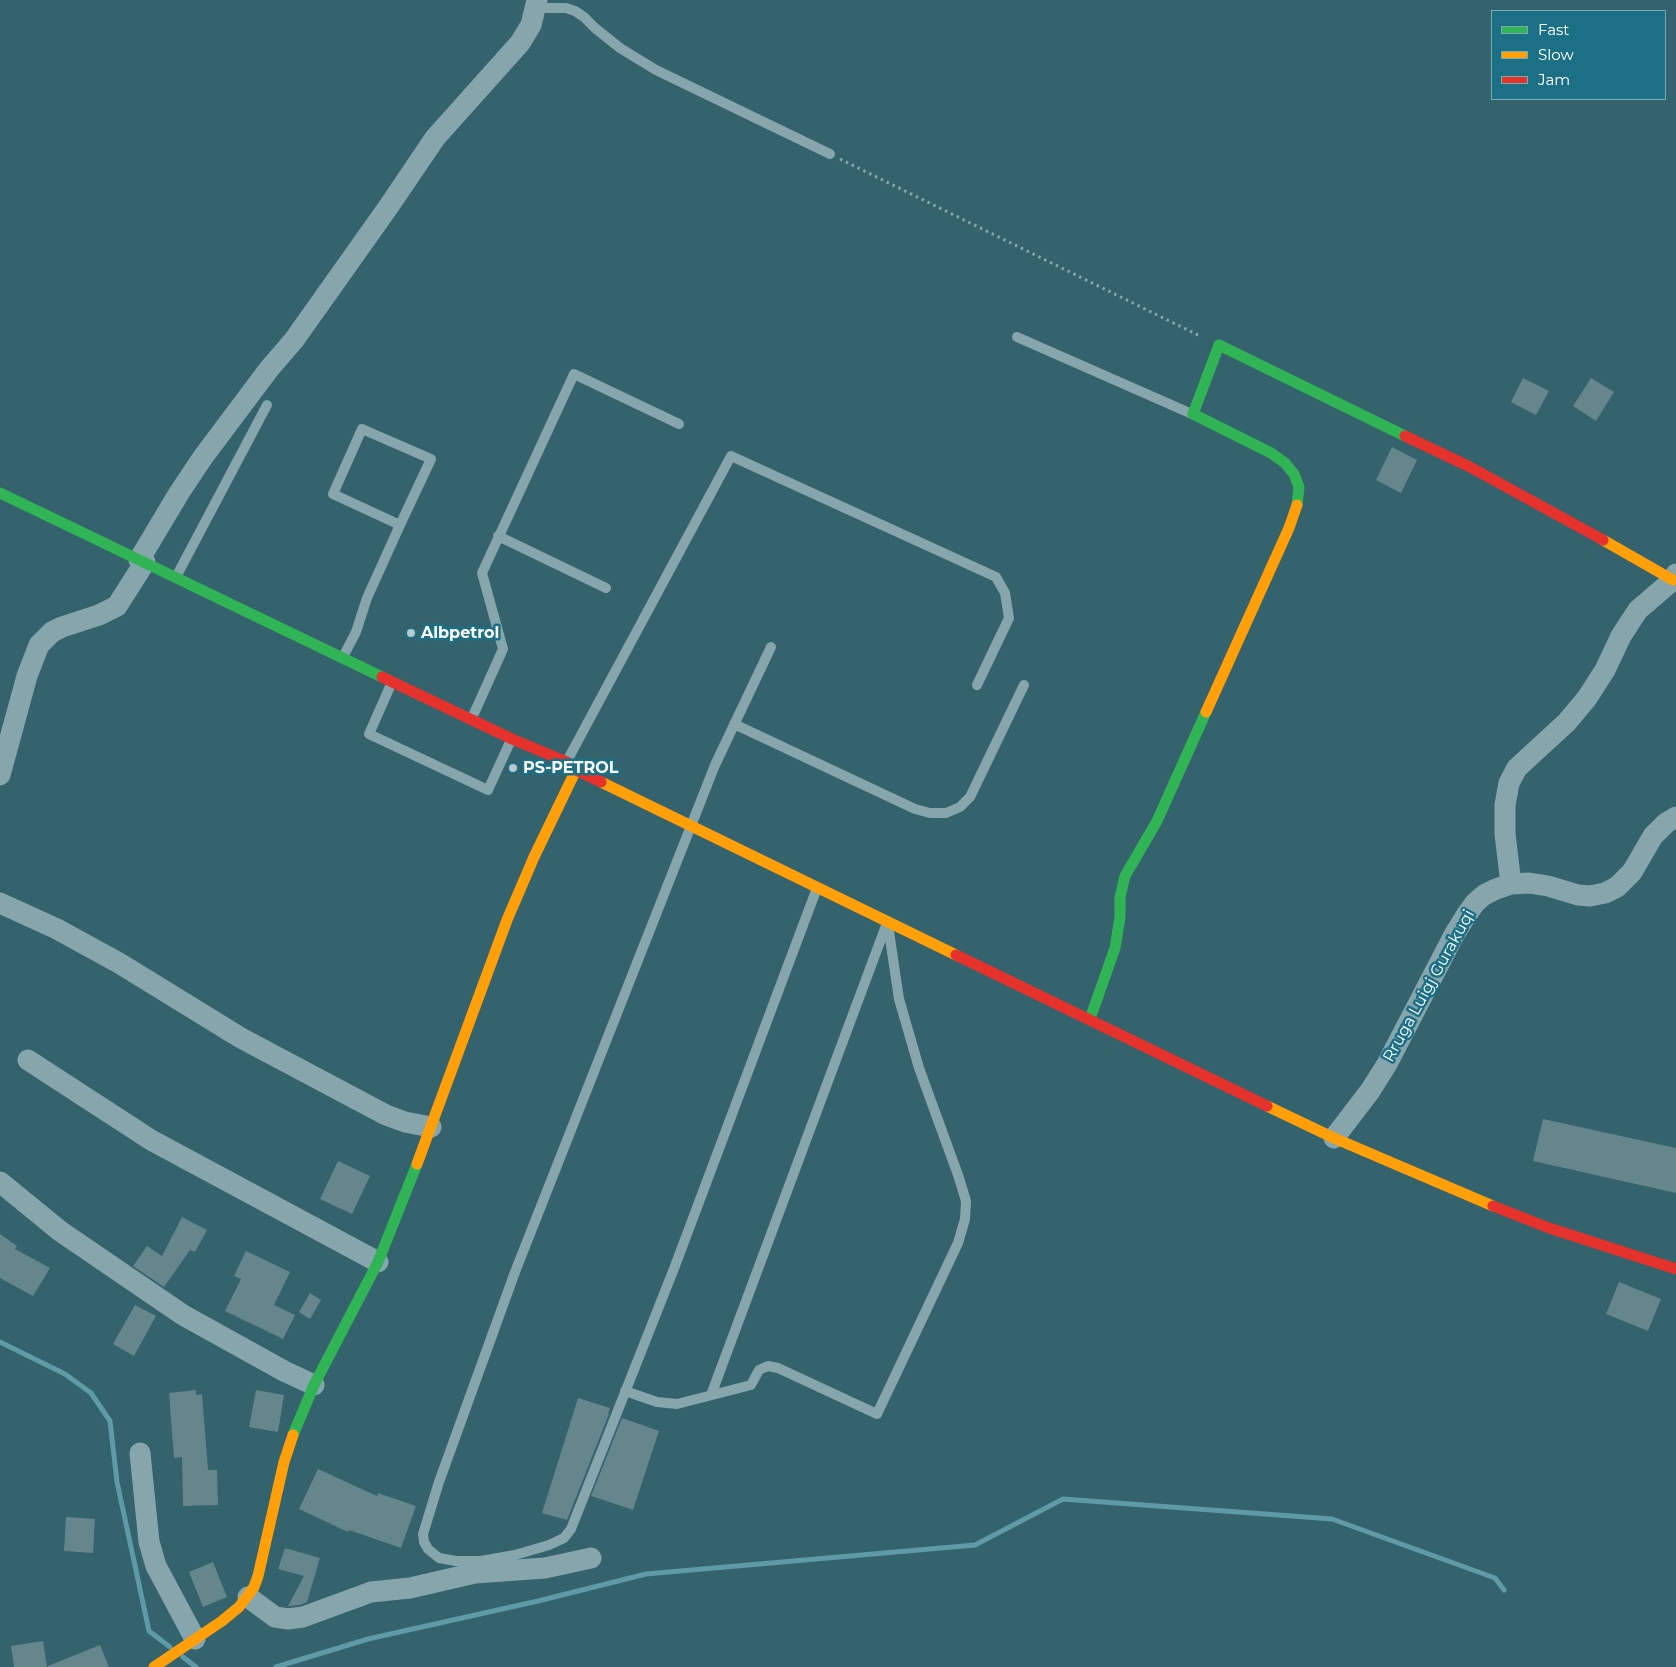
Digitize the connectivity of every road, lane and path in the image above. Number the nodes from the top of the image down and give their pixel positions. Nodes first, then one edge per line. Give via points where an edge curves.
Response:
1 (536, 4) edge
2 (830, 154) joint
3 (1017, 337) dead end
4 (1219, 345) junction
5 (267, 405) dead end
6 (1193, 414) junction
7 (679, 424) dead end
8 (0, 493) edge
9 (400, 525) junction
10 (498, 536) junction
11 (142, 561) junction
12 (1674, 577) edge
13 (176, 578) junction
14 (606, 588) dead end
15 (771, 647) dead end
16 (343, 658) junction
17 (392, 682) junction
18 (977, 685) dead end
19 (1024, 685) dead end
20 (471, 719) junction
21 (734, 724) junction
22 (512, 739) junction
23 (572, 766) junction
24 (0, 775) edge
25 (1676, 818) edge
26 (691, 825) junction
27 (1511, 884) junction
28 (817, 887) junction
29 (0, 903) edge
30 (888, 921) junction
31 (1090, 1019) junction
32 (28, 1060) dead end
33 (431, 1127) junction
34 (1334, 1138) junction
35 (0, 1182) edge
36 (378, 1262) junction
37 (1676, 1269) edge
38 (314, 1385) junction
39 (625, 1391) junction
40 (711, 1395) junction
41 (140, 1453) dead end
42 (591, 1558) dead end
43 (248, 1597) junction
44 (191, 1642) junction
45 (161, 1664) edge

1 - 2 lane via 575,11 620,48 656,70
1 - 11 street via 531,25 520,43 435,138 299,332 203,457 178,493
2 - 4 path
3 - 6 lane
4 - 6 street
4 - 12 street via 1470,467
5 - 13 lane
6 - 31 street via 1285,463 1299,487 1298,502 1290,528 1161,813 1125,876 1115,948
7 - 10 lane via 574,374
8 - 11 street
9 - 9 lane via 431,459 362,429 334,494
9 - 16 lane
10 - 14 lane
10 - 20 lane via 482,573 503,649
11 - 13 street
11 - 24 street via 116,606 57,629 39,646 27,676
12 - 27 street via 1638,610 1587,698 1567,722 1517,768 1509,783 1505,834
13 - 16 street
15 - 21 lane
16 - 17 street
17 - 20 street
17 - 22 lane via 369,734 488,790
18 - 23 lane via 1010,618 1005,593 996,577 731,456
19 - 21 lane via 970,797 960,808 946,813 914,809
20 - 22 street
21 - 26 lane
22 - 23 street
23 - 26 street
23 - 33 street via 507,920
25 - 27 street via 1653,836 1632,872 1606,893 1578,895 1548,886
26 - 28 street
26 - 39 lane via 515,1272 439,1482 423,1534 428,1549 439,1558 481,1561 515,1555 564,1538 571,1529
27 - 34 street, Rruga Luigj Gurakuqi via 1484,895 1467,914 1387,1064
28 - 30 street
28 - 39 lane
29 - 33 street via 119,962 241,1038 386,1115
30 - 31 street
30 - 40 lane
30 - 40 lane via 899,998 918,1068 966,1201 958,1244 876,1414 768,1366 759,1370 751,1385
31 - 34 street
32 - 36 street via 151,1140
33 - 36 street
34 - 37 street via 1549,1228
35 - 38 street via 60,1231 183,1315
36 - 38 street
38 - 43 street via 284,1462 258,1576
39 - 40 lane via 657,1402 677,1404
41 - 44 street via 149,1542 156,1566
42 - 43 street via 545,1568 475,1573 410,1588 370,1592 288,1619 275,1617
43 - 44 street via 222,1621
44 - 45 street

